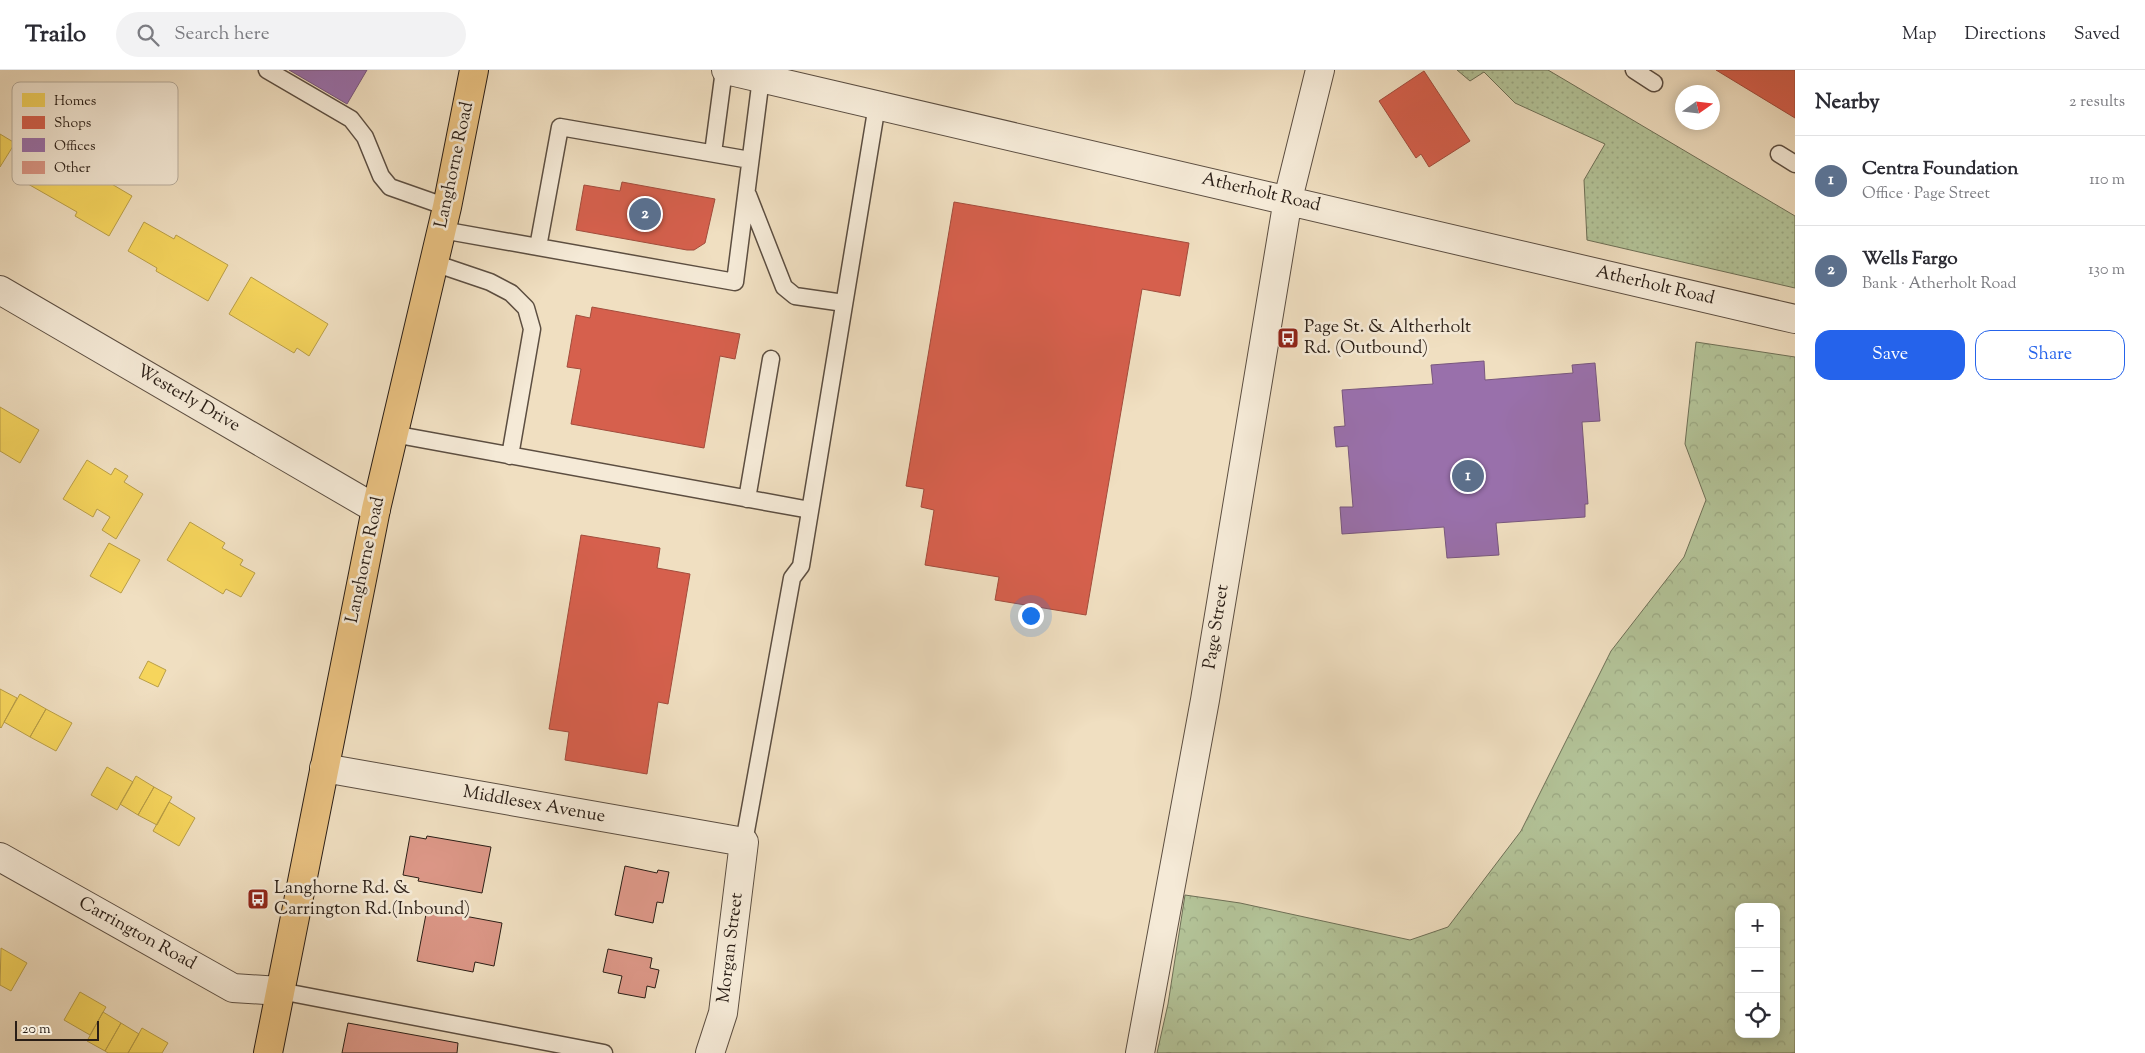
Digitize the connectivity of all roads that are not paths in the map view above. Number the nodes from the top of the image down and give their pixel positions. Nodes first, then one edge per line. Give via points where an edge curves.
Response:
1 (267, 70) edge
2 (474, 70) edge
3 (725, 70) edge
4 (1320, 70) edge
5 (1634, 70) edge
6 (761, 78) junction
7 (1654, 82) dead end
8 (877, 105) junction
9 (713, 153) junction
10 (1779, 154) dead end
11 (750, 160) junction
12 (1795, 164) edge
13 (746, 192) junction
14 (1288, 199) junction
15 (445, 218) junction
16 (538, 247) junction
17 (434, 263) junction
18 (0, 290) edge
19 (844, 303) junction
20 (1795, 319) edge
21 (771, 359) dead end
22 (393, 434) junction
23 (510, 456) junction
24 (747, 499) junction
25 (376, 509) junction
26 (810, 510) junction
27 (324, 768) junction
28 (744, 842) junction
29 (0, 857) edge
30 (280, 991) junction
31 (268, 1053) edge
32 (604, 1053) edge
33 (710, 1053) edge
34 (1140, 1053) edge

1 - 15 lane via 351,118 365,137 381,176 390,187
2 - 15 main road, Langhorne Road
3 - 6 street, Atherholt Road
3 - 9 lane
4 - 14 street, Page Street
5 - 7 lane
6 - 8 street, Atherholt Road
6 - 11 lane
8 - 14 street, Atherholt Road
8 - 19 lane
9 - 11 lane
9 - 16 lane via 560,128
10 - 12 lane
11 - 13 lane
13 - 16 lane via 734,282
13 - 19 lane via 784,287 795,296
14 - 20 street, Atherholt Road
14 - 34 street, Page Street via 1204,709
15 - 16 lane
15 - 17 main road, Langhorne Road
17 - 22 main road, Langhorne Road
17 - 23 lane via 490,282 511,293 526,308 532,329
18 - 25 street, Westerly Drive
19 - 26 lane
21 - 24 lane
22 - 23 lane
22 - 25 main road, Langhorne Road
23 - 24 lane
24 - 26 lane
25 - 27 main road, Langhorne Road
26 - 28 lane via 801,566 792,578
27 - 28 street, Middlesex Avenue
27 - 30 main road, Langhorne Road
28 - 33 street, Morgan Street via 723,1013
29 - 30 street, Carrington Road via 233,988
30 - 31 main road, Langhorne Road
30 - 32 lane

